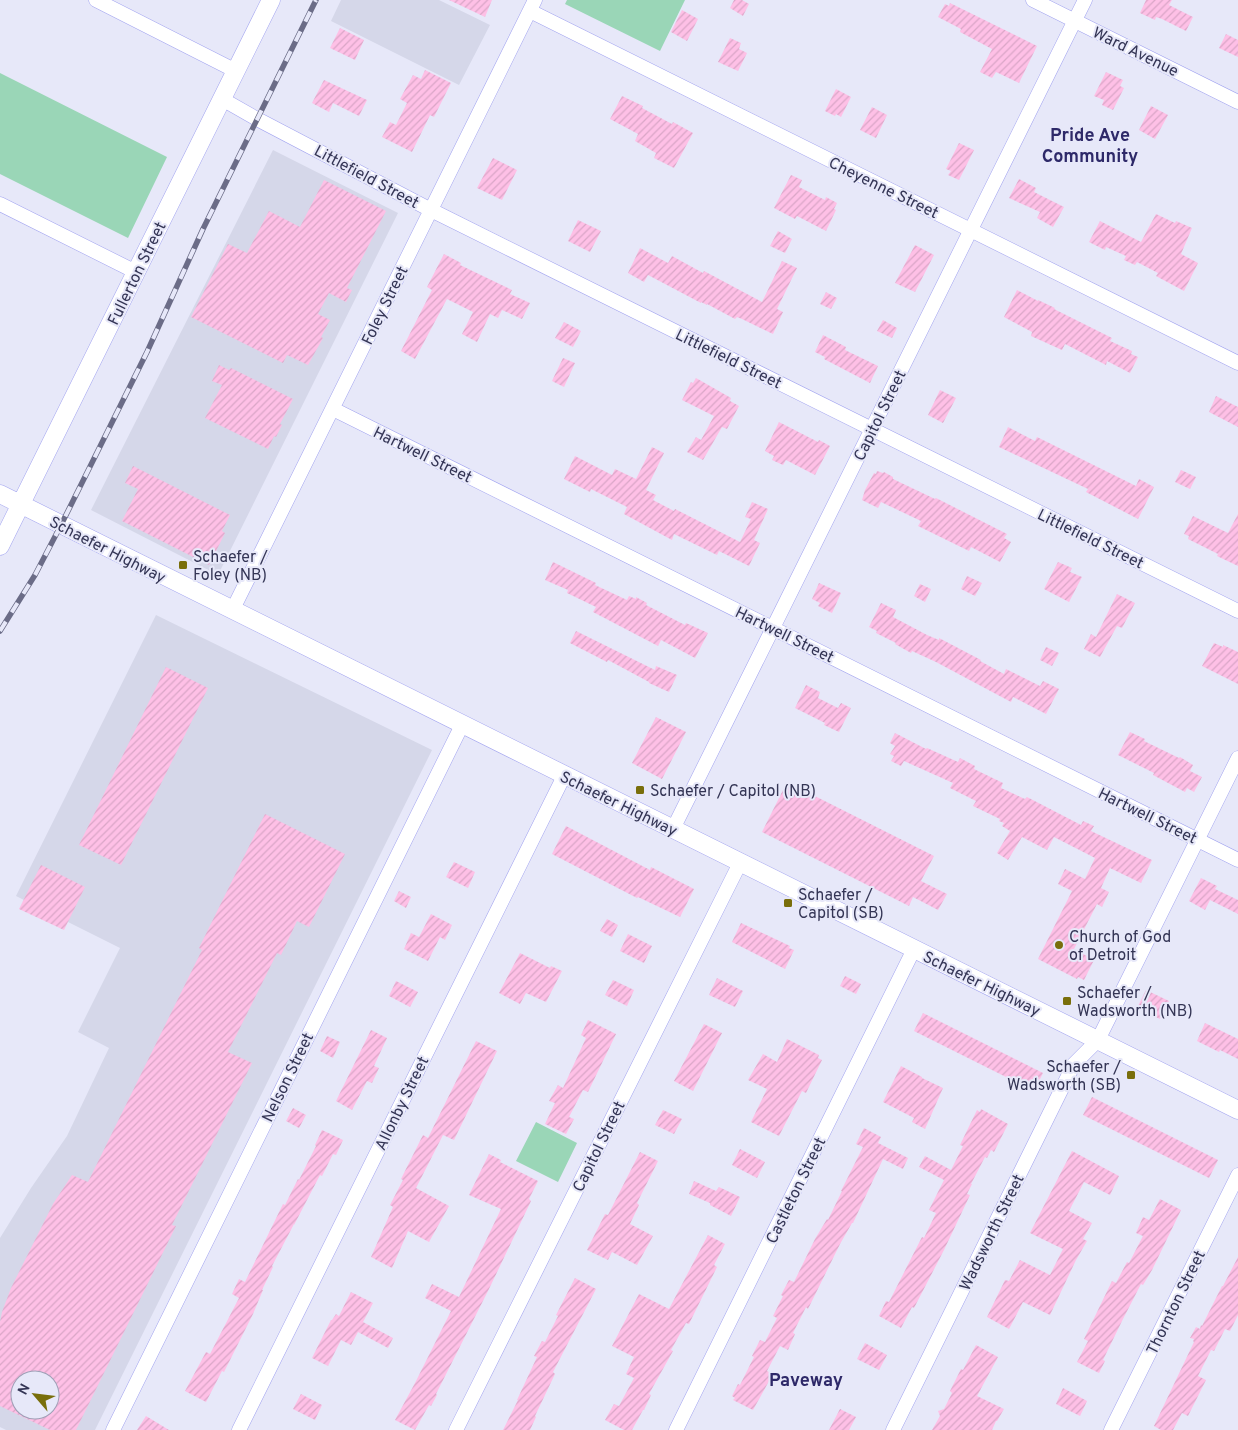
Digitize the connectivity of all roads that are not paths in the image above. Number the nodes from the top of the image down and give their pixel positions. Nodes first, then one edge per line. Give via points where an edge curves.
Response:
1 (96, 0) edge
2 (271, 0) edge
3 (1034, 0) edge
4 (1085, 0) edge
5 (533, 5) edge
6 (1075, 21) junction
7 (236, 71) junction
8 (222, 98) junction
9 (1238, 102) edge
10 (0, 204) edge
11 (431, 210) junction
12 (970, 230) junction
13 (136, 272) junction
14 (1238, 363) edge
15 (332, 409) junction
16 (872, 429) junction
17 (0, 494) edge
18 (21, 505) junction
19 (0, 546) edge
20 (232, 611) junction
21 (1238, 611) edge
22 (773, 628) junction
23 (462, 725) junction
24 (1238, 758) edge
25 (564, 776) junction
26 (673, 829) junction
27 (1198, 840) junction
28 (1238, 860) edge
29 (740, 863) junction
30 (914, 949) junction
31 (1098, 1040) junction
32 (1238, 1110) edge
33 (1238, 1175) edge
34 (113, 1430) edge
35 (239, 1430) edge
36 (456, 1430) edge
37 (676, 1430) edge
38 (893, 1430) edge
39 (1111, 1430) edge

1 - 7 street
2 - 7 street, Fullerton Street
3 - 6 street, Ward Avenue
4 - 6 street, Capitol Street
5 - 11 street, Foley Street
5 - 12 street, Cheyenne Street
6 - 9 street, Ward Avenue
6 - 12 street, Capitol Street
7 - 8 street, Fullerton Street
8 - 11 street, Littlefield Street
8 - 13 street, Fullerton Street
10 - 13 street
11 - 15 street, Foley Street
11 - 16 street, Littlefield Street
12 - 14 street, Cheyenne Street
12 - 16 street, Capitol Street
13 - 18 street, Fullerton Street
15 - 20 street, Foley Street
15 - 22 street, Hartwell Street
16 - 21 street, Littlefield Street
16 - 22 street, Capitol Street
17 - 18 street, Schaefer Highway
18 - 19 street, Fullerton Street
18 - 20 street, Schaefer Highway
20 - 23 street, Schaefer Highway
22 - 26 street, Capitol Street
22 - 27 street, Hartwell Street
23 - 25 street, Schaefer Highway
23 - 34 street, Nelson Street
24 - 27 street, Wadsworth Street
25 - 26 street, Schaefer Highway
25 - 35 street, Allonby Street
26 - 29 street, Schaefer Highway
27 - 28 street, Hartwell Street
27 - 31 street, Wadsworth Street
29 - 30 street, Schaefer Highway
29 - 36 street, Capitol Street
30 - 31 street, Schaefer Highway
30 - 37 street, Castleton Street
31 - 32 street, Schaefer Highway
31 - 38 street, Wadsworth Street via 1074,1064
33 - 39 street, Thornton Street

